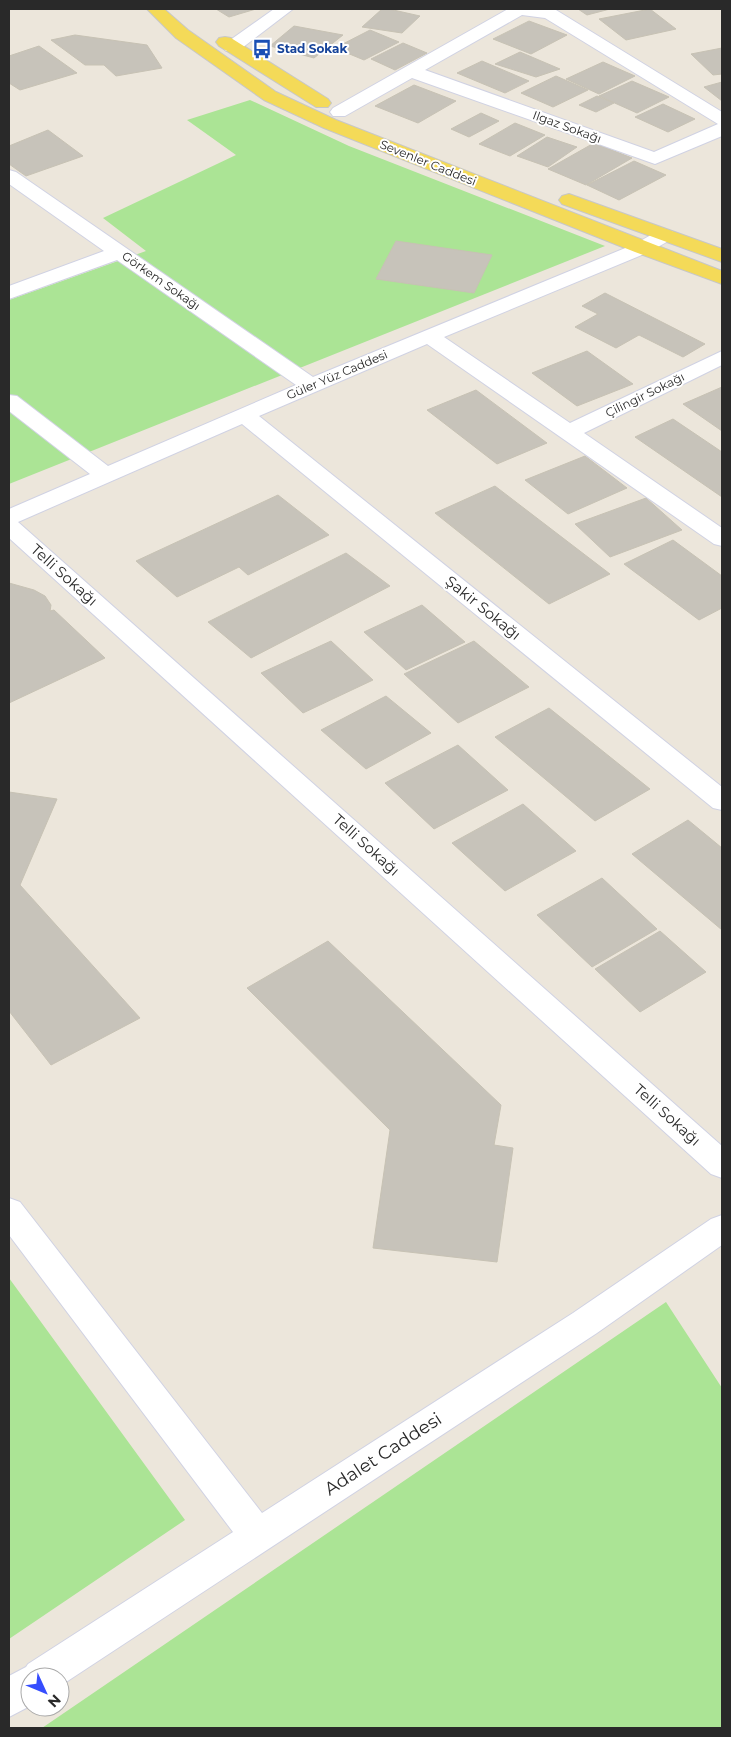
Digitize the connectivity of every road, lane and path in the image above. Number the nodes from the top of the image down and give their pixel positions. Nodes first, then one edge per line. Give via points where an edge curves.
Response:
1 (154, 9) edge
2 (285, 9) edge
3 (519, 9) edge
4 (209, 31) dead end
5 (232, 47) junction
6 (410, 71) junction
7 (339, 112) junction
8 (722, 120) edge
9 (722, 129) edge
10 (9, 176) edge
11 (665, 235) junction
12 (642, 248) junction
13 (119, 252) junction
14 (722, 256) edge
15 (722, 278) edge
16 (9, 292) edge
17 (429, 336) junction
18 (722, 357) edge
19 (312, 386) junction
20 (9, 401) edge
21 (244, 415) junction
22 (569, 432) junction
23 (106, 475) junction
24 (9, 517) edge
25 (9, 526) edge
26 (722, 539) edge
27 (722, 801) edge
28 (722, 1164) edge
29 (9, 1211) edge
30 (722, 1228) edge
31 (257, 1535) junction
32 (56, 1667) edge
33 (20, 1691) edge
34 (9, 1698) edge

1 - 12 main road, Sevenler Caddesi via 182,34 270,96 330,124
2 - 5 street
3 - 6 street
3 - 8 street via 550,14
4 - 5 main road, Sevenler Caddesi
5 - 7 main road, Sevenler Caddesi
6 - 7 street
6 - 9 street, Ilgaz Sokağı via 655,158
7 - 11 main road, Sevenler Caddesi
10 - 13 street, Görkem Sokağı
11 - 12 street, Güler Yüz Caddesi
11 - 14 main road, Sevenler Caddesi
12 - 15 main road, Sevenler Caddesi
12 - 17 street, Güler Yüz Caddesi
13 - 16 street
13 - 19 street, Görkem Sokağı
17 - 19 street, Güler Yüz Caddesi
17 - 22 street
18 - 22 street, Çilingir Sokağı
19 - 21 street, Güler Yüz Caddesi
20 - 23 street
21 - 23 street, Güler Yüz Caddesi
21 - 27 street, Şakir Sokağı
22 - 26 street
23 - 24 street, Güler Yüz Caddesi
25 - 28 street, Telli Sokağı
29 - 31 street
30 - 31 street, Adalet Caddesi via 585,1323
31 - 32 street, Adalet Caddesi
33 - 34 street

